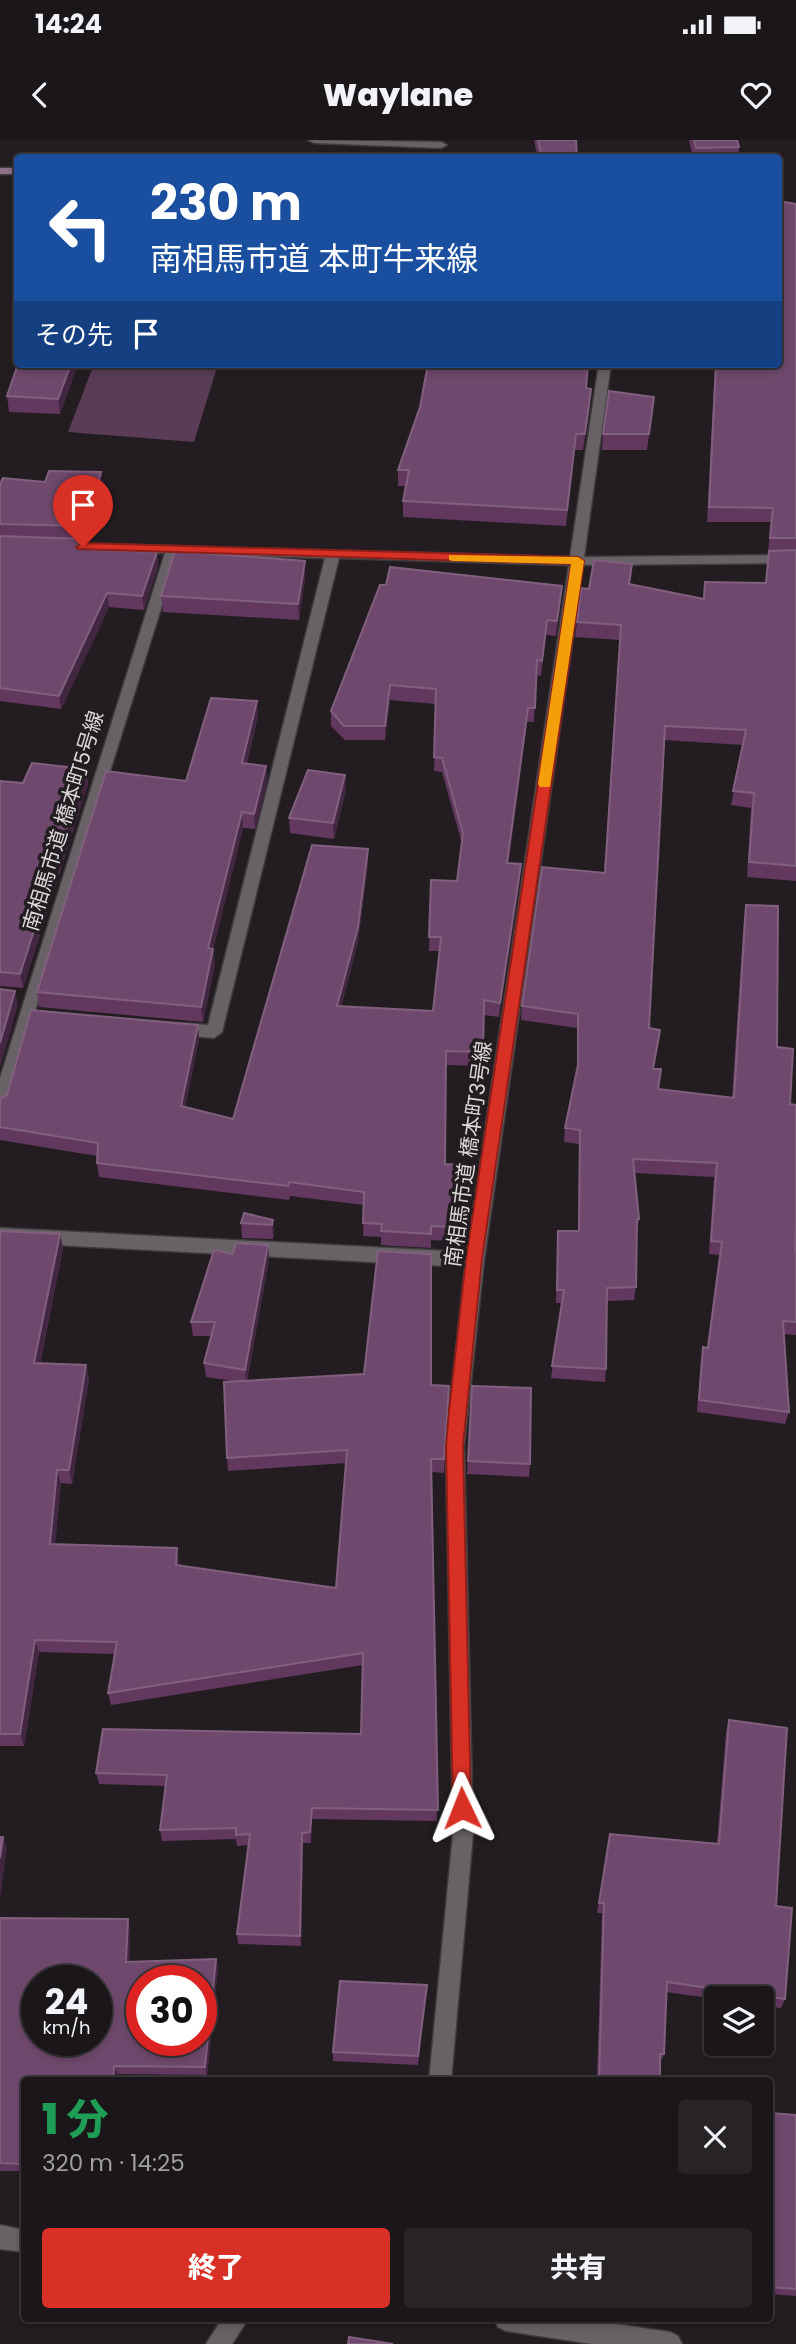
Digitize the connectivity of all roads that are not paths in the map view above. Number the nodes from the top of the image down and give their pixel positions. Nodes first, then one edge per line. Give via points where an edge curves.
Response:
1 (314, 140) edge
2 (441, 147) edge
3 (605, 368) edge
4 (41, 545) edge
5 (173, 549) junction
6 (334, 555) junction
7 (796, 559) edge
8 (578, 561) junction
9 (10, 996) edge
10 (32, 1009) junction
11 (160, 1027) edge
12 (0, 1108) edge
13 (0, 1235) edge
14 (474, 1259) junction
15 (440, 2077) edge
16 (0, 2237) edge
17 (21, 2240) edge
18 (234, 2322) edge
19 (526, 2322) edge
20 (218, 2344) edge
21 (670, 2344) edge

1 - 2 street
3 - 8 street, 南相馬市道 橋本町3号線
4 - 5 street
5 - 6 street
5 - 10 street, 南相馬市道 橋本町5号線
6 - 8 street
6 - 11 street via 214,1032
7 - 8 street
8 - 14 street, 南相馬市道 橋本町3号線
9 - 10 street
10 - 12 street, 南相馬市道 橋本町5号線
13 - 14 street
14 - 15 street, 南相馬市道 橋本町3号線 via 455,1446 463,1834
16 - 17 street
18 - 20 street
19 - 21 street

